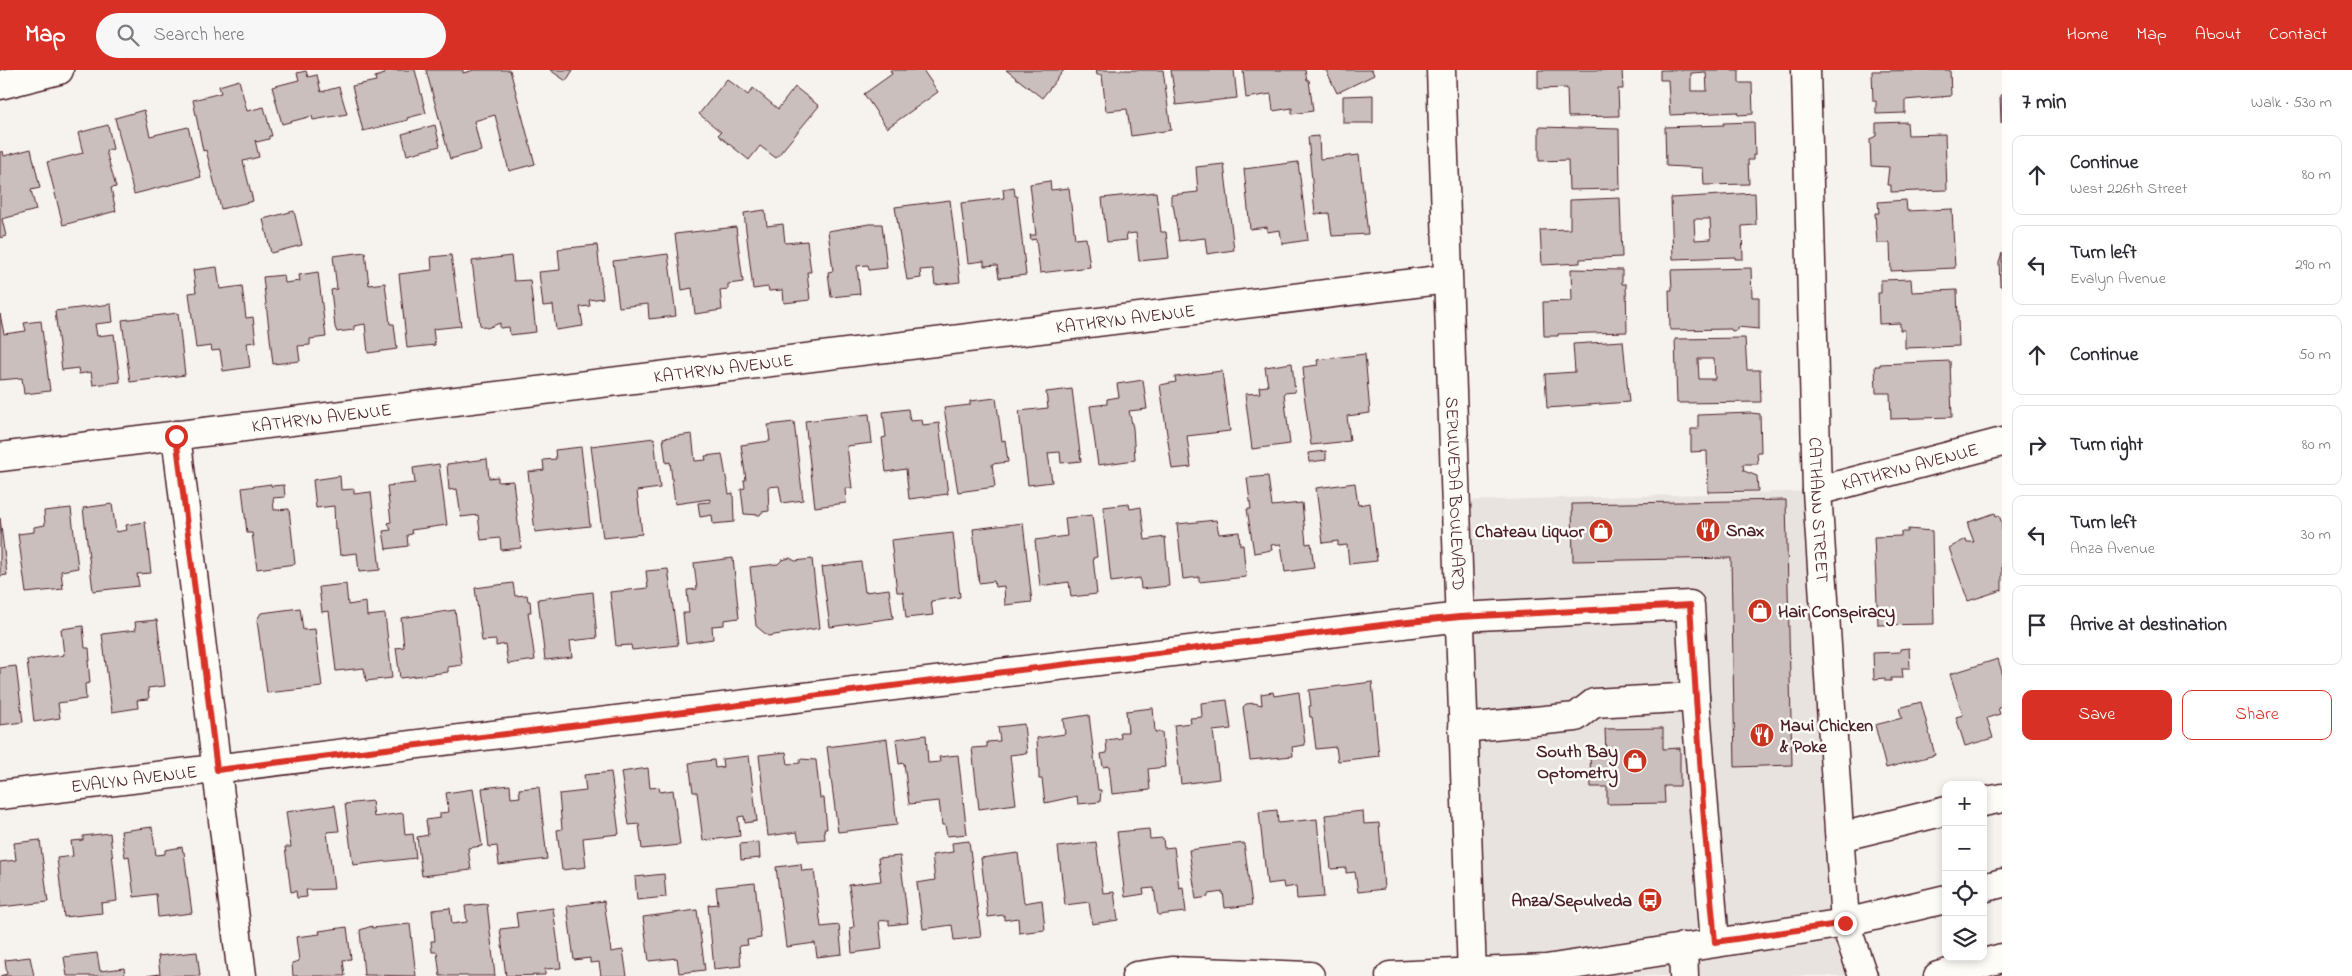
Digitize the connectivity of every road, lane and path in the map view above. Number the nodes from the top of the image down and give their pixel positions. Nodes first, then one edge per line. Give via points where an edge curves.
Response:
1 (59, 70) edge
2 (1441, 70) edge
3 (1806, 70) edge
4 (0, 85) edge
5 (1446, 279) junction
6 (176, 436) junction
7 (2002, 442) edge
8 (0, 457) edge
9 (1817, 491) junction
10 (1460, 617) junction
11 (1695, 696) junction
12 (1463, 728) junction
13 (217, 770) junction
14 (0, 795) edge
15 (2002, 798) edge
16 (1987, 801) edge
17 (1942, 813) edge
18 (1840, 837) junction
19 (2002, 883) edge
20 (1987, 887) edge
21 (1942, 900) edge
22 (1845, 923) junction
23 (1715, 942) junction
24 (1683, 947) junction
25 (2002, 958) edge
26 (1472, 974) edge
27 (242, 976) edge
28 (1136, 976) edge
29 (1310, 976) edge
30 (1390, 976) edge
31 (1684, 976) edge
32 (1863, 976) edge
33 (1938, 976) edge

1 - 4 street
2 - 5 street, SEPULVEDA BOULEVARD
3 - 9 street, CATHANN STREET
5 - 6 street, KATHRYN AVENUE
5 - 10 street, SEPULVEDA BOULEVARD
6 - 8 street, KATHRYN AVENUE
6 - 13 street
7 - 9 street, KATHRYN AVENUE
9 - 18 street, CATHANN STREET
10 - 11 street, EVALYN AVENUE via 1690,605
10 - 12 street, SEPULVEDA BOULEVARD
10 - 13 street, EVALYN AVENUE
11 - 12 street via 1594,703 1576,717
11 - 23 street
12 - 26 street, SEPULVEDA BOULEVARD
13 - 14 street, EVALYN AVENUE
13 - 27 street
15 - 16 street
17 - 18 street
18 - 22 street, CATHANN STREET
19 - 20 street
21 - 22 street
22 - 23 street
22 - 32 street, CATHANN STREET
23 - 24 street
24 - 26 street via 1546,970
24 - 31 street
25 - 33 street
26 - 30 street
28 - 29 street via 1172,971

